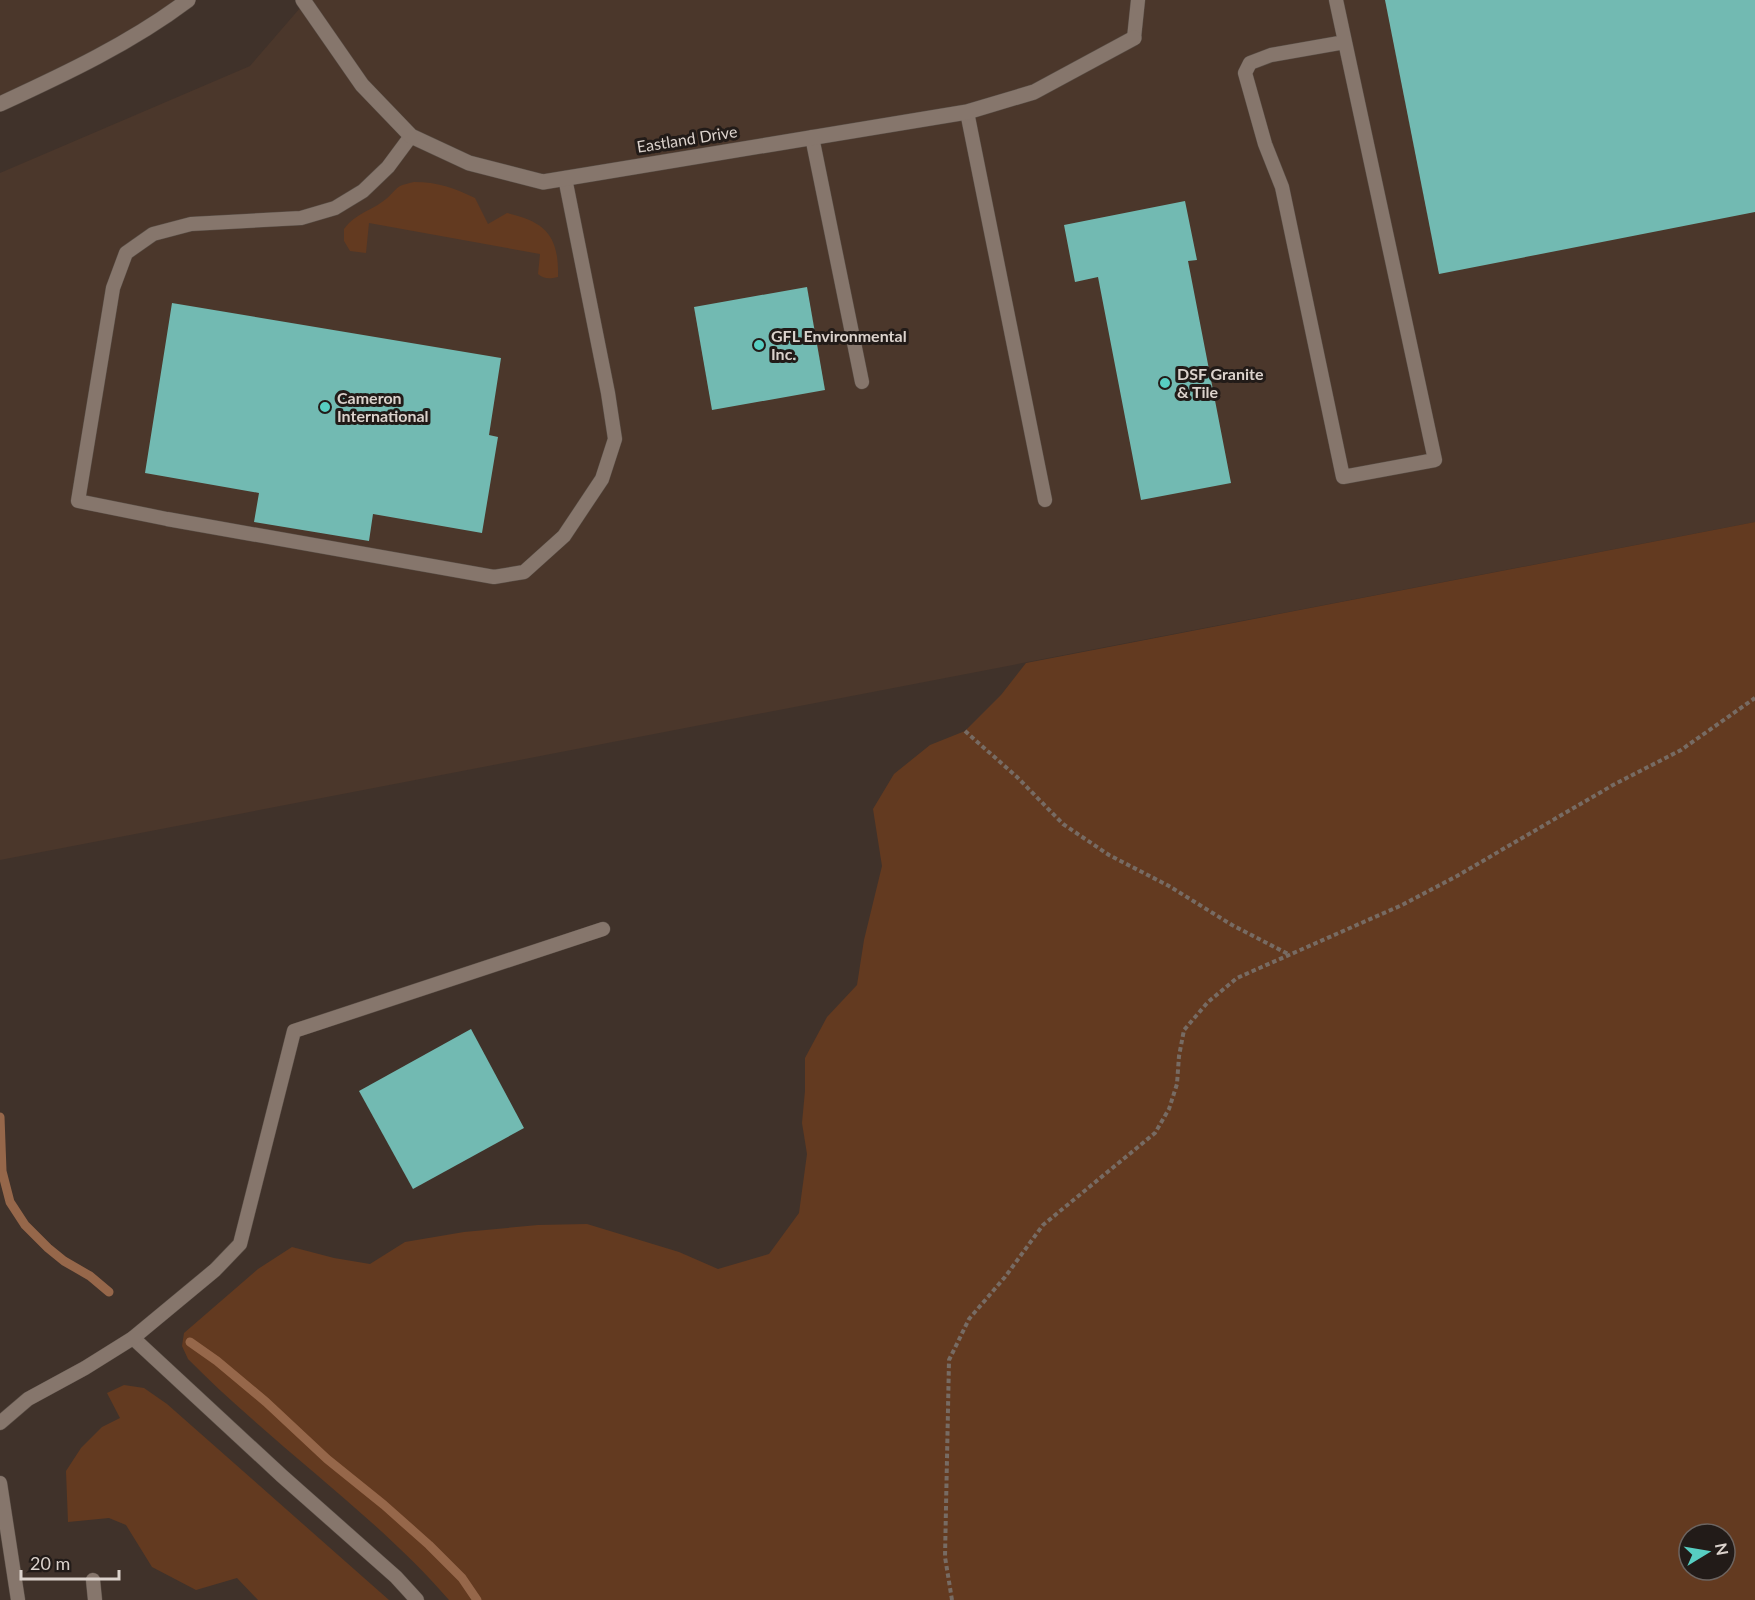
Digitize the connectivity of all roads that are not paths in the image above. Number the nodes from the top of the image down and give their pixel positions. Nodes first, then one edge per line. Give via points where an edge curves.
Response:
1 (188, 0) edge
2 (303, 0) edge
3 (1137, 0) edge
4 (1336, 0) edge
5 (1134, 38) joint
6 (1345, 42) junction
7 (0, 104) edge
8 (967, 112) junction
9 (411, 136) junction
10 (812, 137) junction
11 (565, 178) junction
12 (862, 382) dead end
13 (1045, 500) dead end
14 (603, 929) dead end
15 (133, 1338) junction
16 (0, 1423) edge
17 (0, 1483) edge
18 (93, 1580) dead end
19 (18, 1600) edge
20 (95, 1600) edge
21 (417, 1600) edge

1 - 7 street via 110,50
2 - 9 street, Eastland Drive via 362,85
3 - 5 lane
4 - 6 lane
5 - 8 street, Eastland Drive via 1034,92
6 - 6 lane via 1435,460 1343,477 1282,187 1245,73 1250,63 1271,55
8 - 10 street, Eastland Drive
8 - 13 lane
9 - 11 street, Eastland Drive via 469,163 543,182
9 - 11 lane via 388,167 363,191 335,208 301,218 191,224 153,234 126,253 113,288 78,501 494,577 524,572 564,536 577,517 602,479 615,439
10 - 11 street, Eastland Drive
10 - 12 lane
14 - 15 lane via 294,1031 240,1244 215,1270
15 - 16 lane via 28,1399
15 - 21 lane
17 - 19 lane
18 - 20 lane

